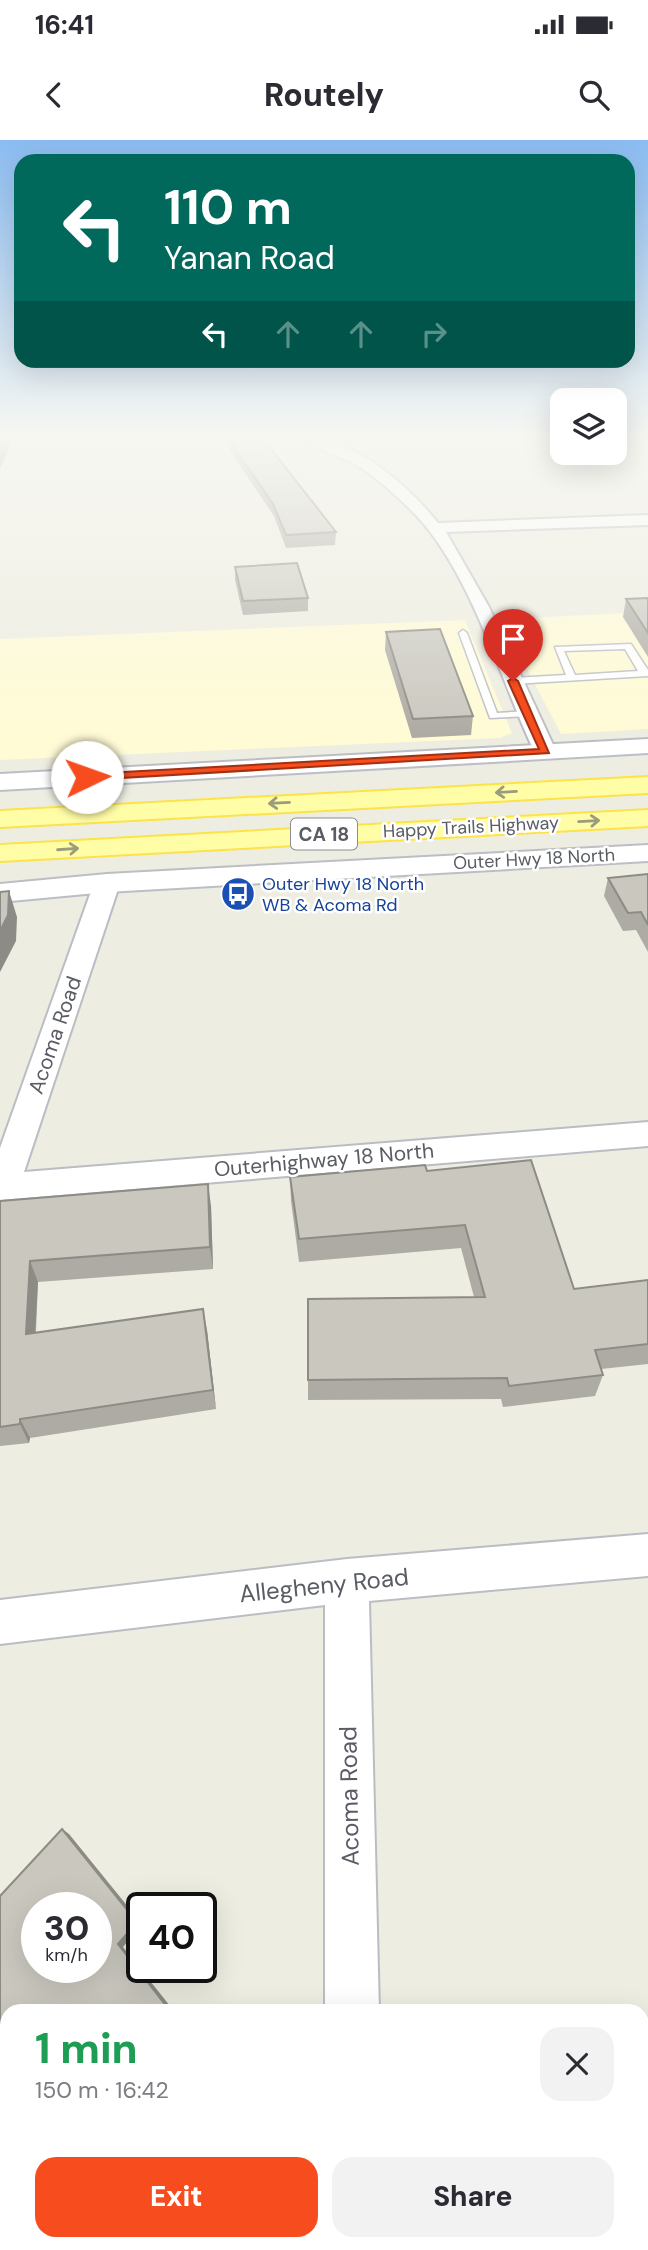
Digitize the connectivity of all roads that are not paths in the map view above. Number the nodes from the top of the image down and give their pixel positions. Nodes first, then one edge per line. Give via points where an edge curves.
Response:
1 (441, 538) edge
2 (463, 633) dead end
3 (646, 673) edge
4 (572, 678) junction
5 (513, 681) junction
6 (528, 714) junction
7 (648, 746) edge
8 (545, 751) junction
9 (0, 782) edge
10 (648, 785) edge
11 (648, 818) edge
12 (0, 819) edge
13 (0, 853) edge
14 (648, 853) edge
15 (107, 883) junction
16 (0, 893) edge
17 (648, 1134) edge
18 (2, 1187) edge
19 (648, 1555) edge
20 (347, 1581) junction
21 (0, 1622) edge
22 (352, 2004) edge

1 - 5 street via 471,587
2 - 6 lane via 493,716
3 - 4 lane
3 - 4 lane via 628,646 558,649
4 - 5 lane
5 - 6 street
6 - 8 street
7 - 8 street
8 - 9 street
10 -> 12 main road, Happy Trails Highway / CA 18
13 -> 11 main road, Happy Trails Highway / CA 18
14 - 15 street, Outer Hwy 18 North
15 - 16 street, Outer Hwy 18 North
15 - 18 street, Acoma Road
17 - 18 street, Outerhighway 18 North
19 - 20 street, Allegheny Road
20 - 21 street, Allegheny Road
20 - 22 street, Acoma Road

